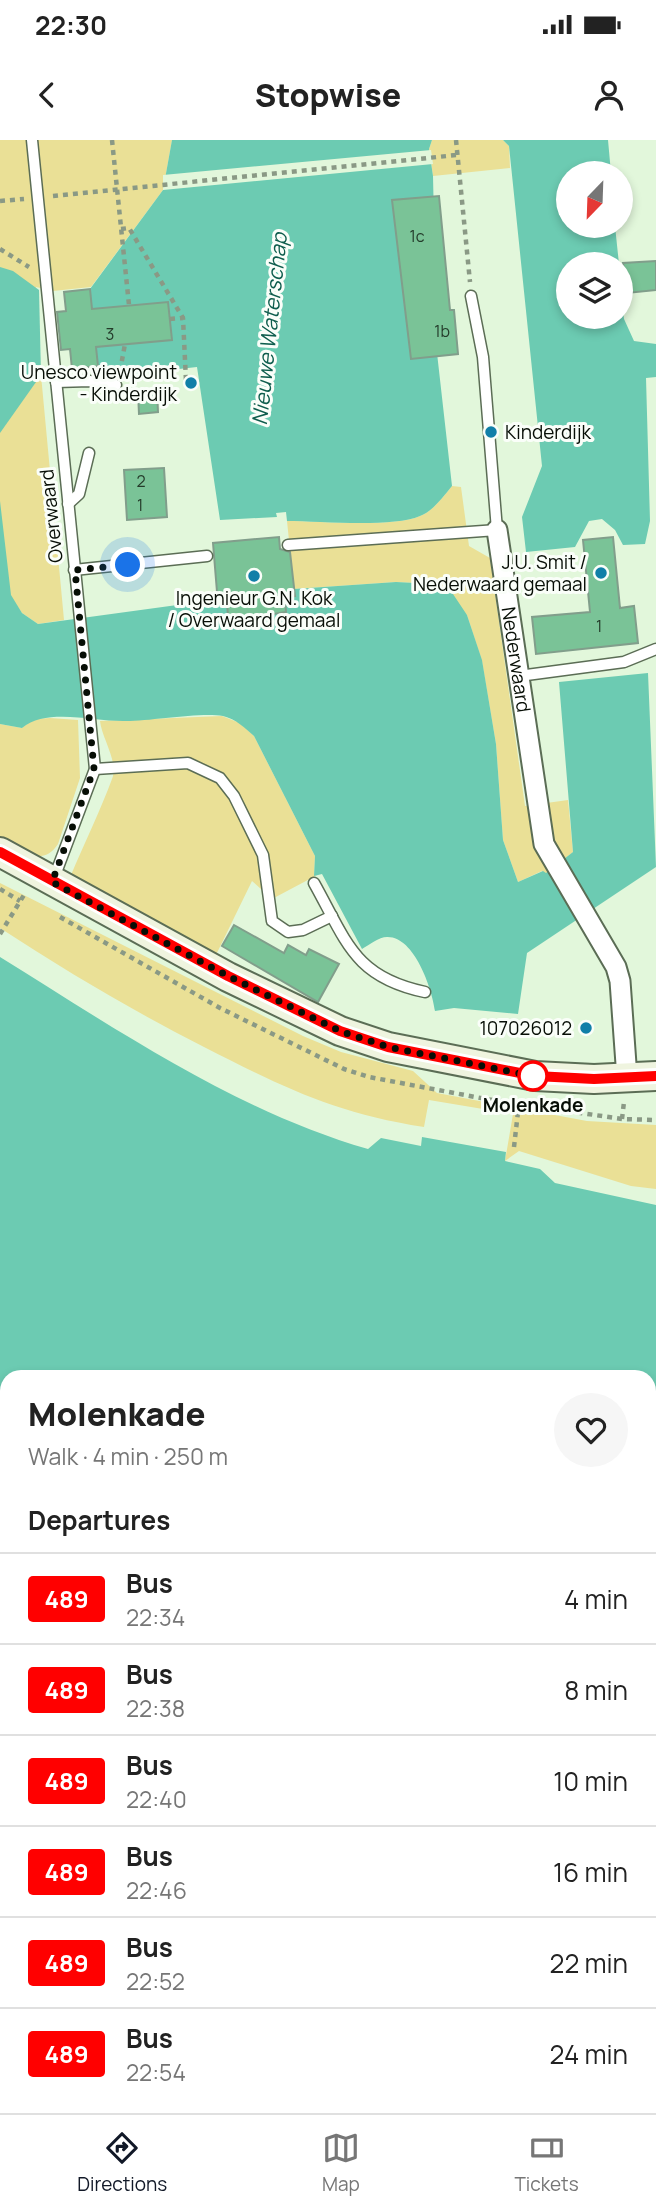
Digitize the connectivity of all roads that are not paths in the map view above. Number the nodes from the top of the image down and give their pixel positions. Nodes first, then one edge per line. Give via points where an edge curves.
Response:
1 (32, 140) edge
2 (471, 296) road end
3 (56, 382) junction
4 (116, 385) dead end
5 (89, 453) dead end
6 (68, 504) junction
7 (497, 530) junction
8 (288, 545) dead end
9 (207, 556) dead end
10 (75, 570) junction
11 (656, 649) edge
12 (519, 676) junction
13 (94, 769) junction
14 (0, 852) edge
15 (52, 882) junction
16 (314, 883) dead end
17 (332, 916) junction
18 (425, 992) dead end
19 (656, 1076) edge
20 (627, 1078) junction

1 - 3 lane, Overwaard
2 - 7 lane, Nederwaard via 483,357
3 - 4 lane
3 - 6 lane, Overwaard
5 - 6 lane via 79,494
6 - 10 lane, Overwaard
7 - 8 lane
7 - 12 street, Nederwaard
9 - 10 lane
10 - 13 lane, Overwaard
11 - 12 lane via 624,662
12 - 20 street, Nederwaard via 540,824 553,864 587,916 620,981
13 - 15 lane, Overwaard
13 - 17 lane via 188,763 220,778 263,855 272,921 289,932
14 - 15 street
15 - 20 street via 340,1031 398,1049 535,1076
16 - 17 lane
17 - 18 lane via 356,959 371,972
19 - 20 street

